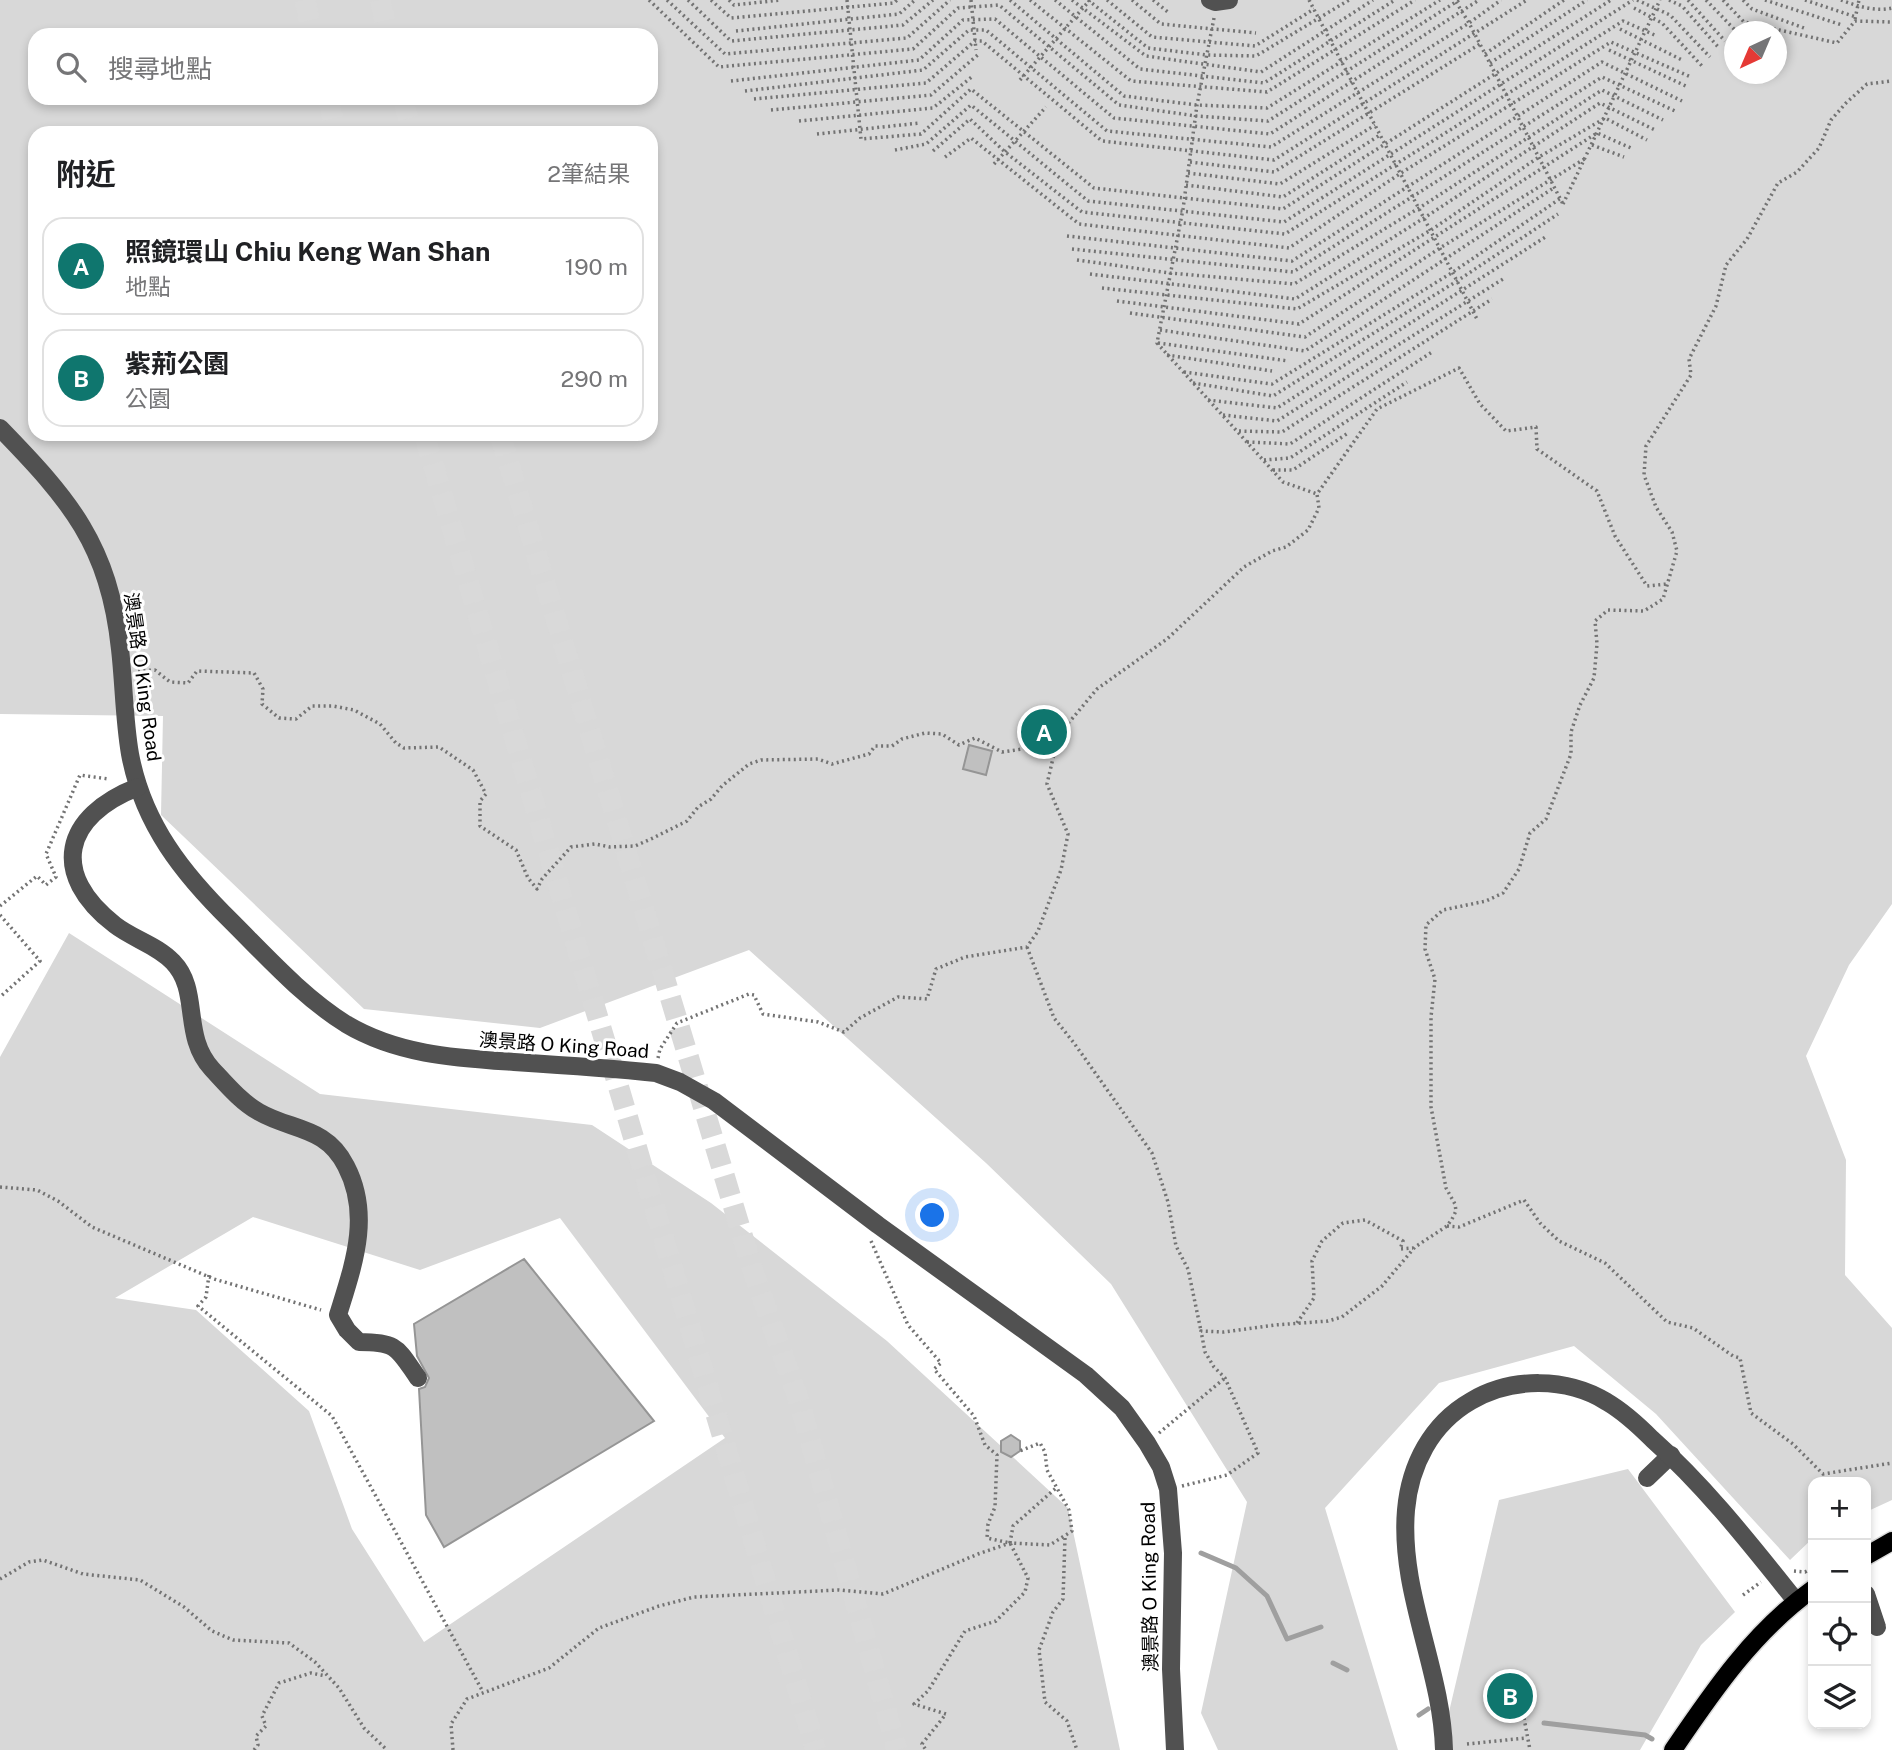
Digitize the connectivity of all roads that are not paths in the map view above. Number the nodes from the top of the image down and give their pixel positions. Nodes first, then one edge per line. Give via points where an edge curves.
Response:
1 (0, 428) edge
2 (138, 787) junction
3 (418, 1378) dead end
4 (1671, 1455) junction
5 (1647, 1478) dead end
6 (1892, 1541) edge
7 (1871, 1553) edge
8 (1808, 1593) edge
9 (1796, 1601) junction
10 (1869, 1603) edge
11 (1877, 1628) dead end
12 (1175, 1750) edge
13 (1444, 1750) edge
14 (1673, 1750) edge

1 - 2 lane, 澳景路 O King Road via 57,488 91,539 110,590 118,630 129,746
2 - 3 lane via 115,796 87,820 74,843 74,876 106,917 178,967 187,986 195,1042 210,1067 252,1107 318,1135 344,1162 356,1195 358,1244 338,1315 359,1342 385,1342 400,1352
2 - 12 lane, 澳景路 O King Road via 164,844 198,888 291,980 348,1025 385,1042 436,1055 656,1073 680,1082 714,1101 1086,1375 1122,1408 1161,1467 1168,1489
4 - 5 lane
4 - 9 lane
4 - 13 lane via 1606,1401 1568,1386 1535,1383 1510,1385 1475,1398 1434,1434 1412,1476 1406,1510 1408,1562 1440,1704
6 - 7 main road
8 - 9 main road
9 - 14 main road via 1736,1660
10 - 11 lane

